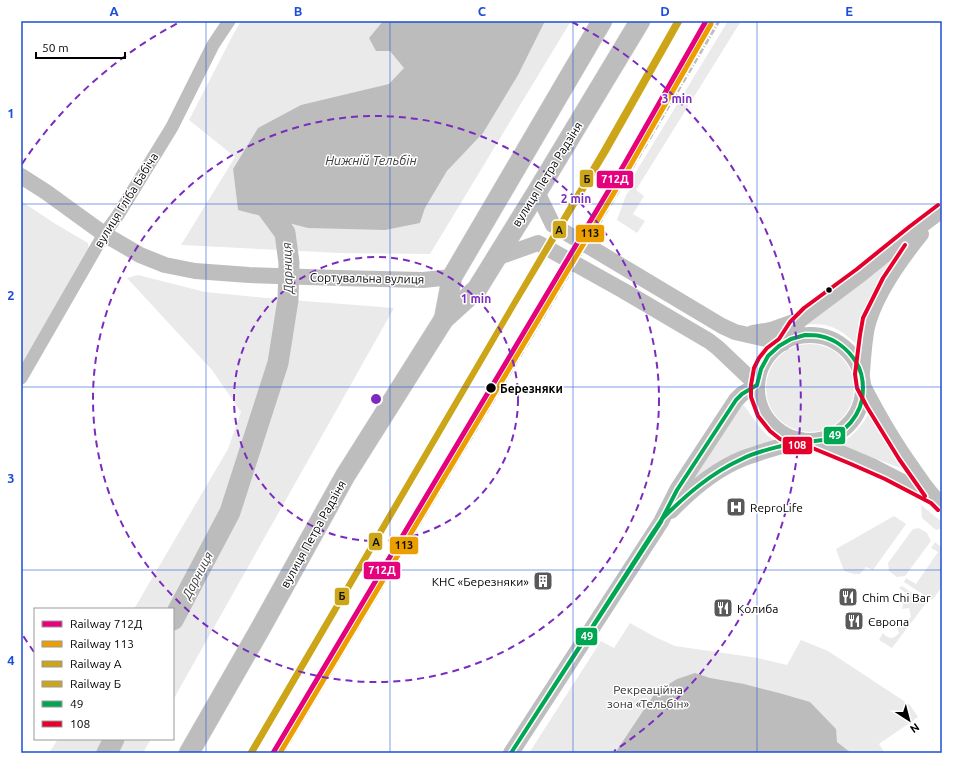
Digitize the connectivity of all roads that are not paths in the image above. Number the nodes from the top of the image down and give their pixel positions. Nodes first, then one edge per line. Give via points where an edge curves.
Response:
1 (229, 21) edge
2 (602, 21) edge
3 (640, 21) edge
4 (21, 176) edge
5 (537, 192) junction
6 (940, 211) edge
7 (104, 234) junction
8 (496, 258) junction
9 (452, 277) junction
10 (444, 319) junction
11 (801, 319) junction
12 (740, 333) junction
13 (783, 342) junction
14 (721, 351) junction
15 (21, 378) edge
16 (862, 380) junction
17 (757, 385) junction
18 (736, 400) junction
19 (806, 441) junction
20 (938, 501) edge
21 (661, 522) junction
22 (189, 753) edge
23 (511, 753) edge

1 - 7 street, вулиця Гліба Бабіча via 213,45 172,127
2 - 9 main road, вулиця Петра Радзіня
3 - 5 main road, вулиця Петра Радзіня
4 - 7 street, Сортувальна вулиця
5 - 8 main road, вулиця Петра Радзіня
5 - 12 street via 553,225 714,322
6 - 11 street
6 - 16 street via 902,258 878,299 867,328
7 - 9 street, Сортувальна вулиця via 140,255 165,265 195,271 423,280
7 - 15 street, вулиця Гліба Бабіча
8 - 10 main road, вулиця Петра Радзіня via 477,288
8 - 14 street via 538,243 706,339
9 - 10 main road, вулиця Петра Радзіня
10 - 22 main road, вулиця Петра Радзіня via 345,476
11 - 12 street via 764,331
11 - 13 street
12 - 13 street
13 - 16 street via 807,335 832,340 852,356 858,365
13 - 17 street via 764,361
14 - 17 street
14 - 18 street via 736,379
16 - 19 street via 859,410 849,424 824,440
16 - 20 street via 872,404 894,441
17 - 18 street
17 - 19 street via 758,402 766,418 778,431
18 - 21 street via 677,490
19 - 20 street via 874,467
19 - 21 street via 755,454 731,464 691,491
21 - 23 street

